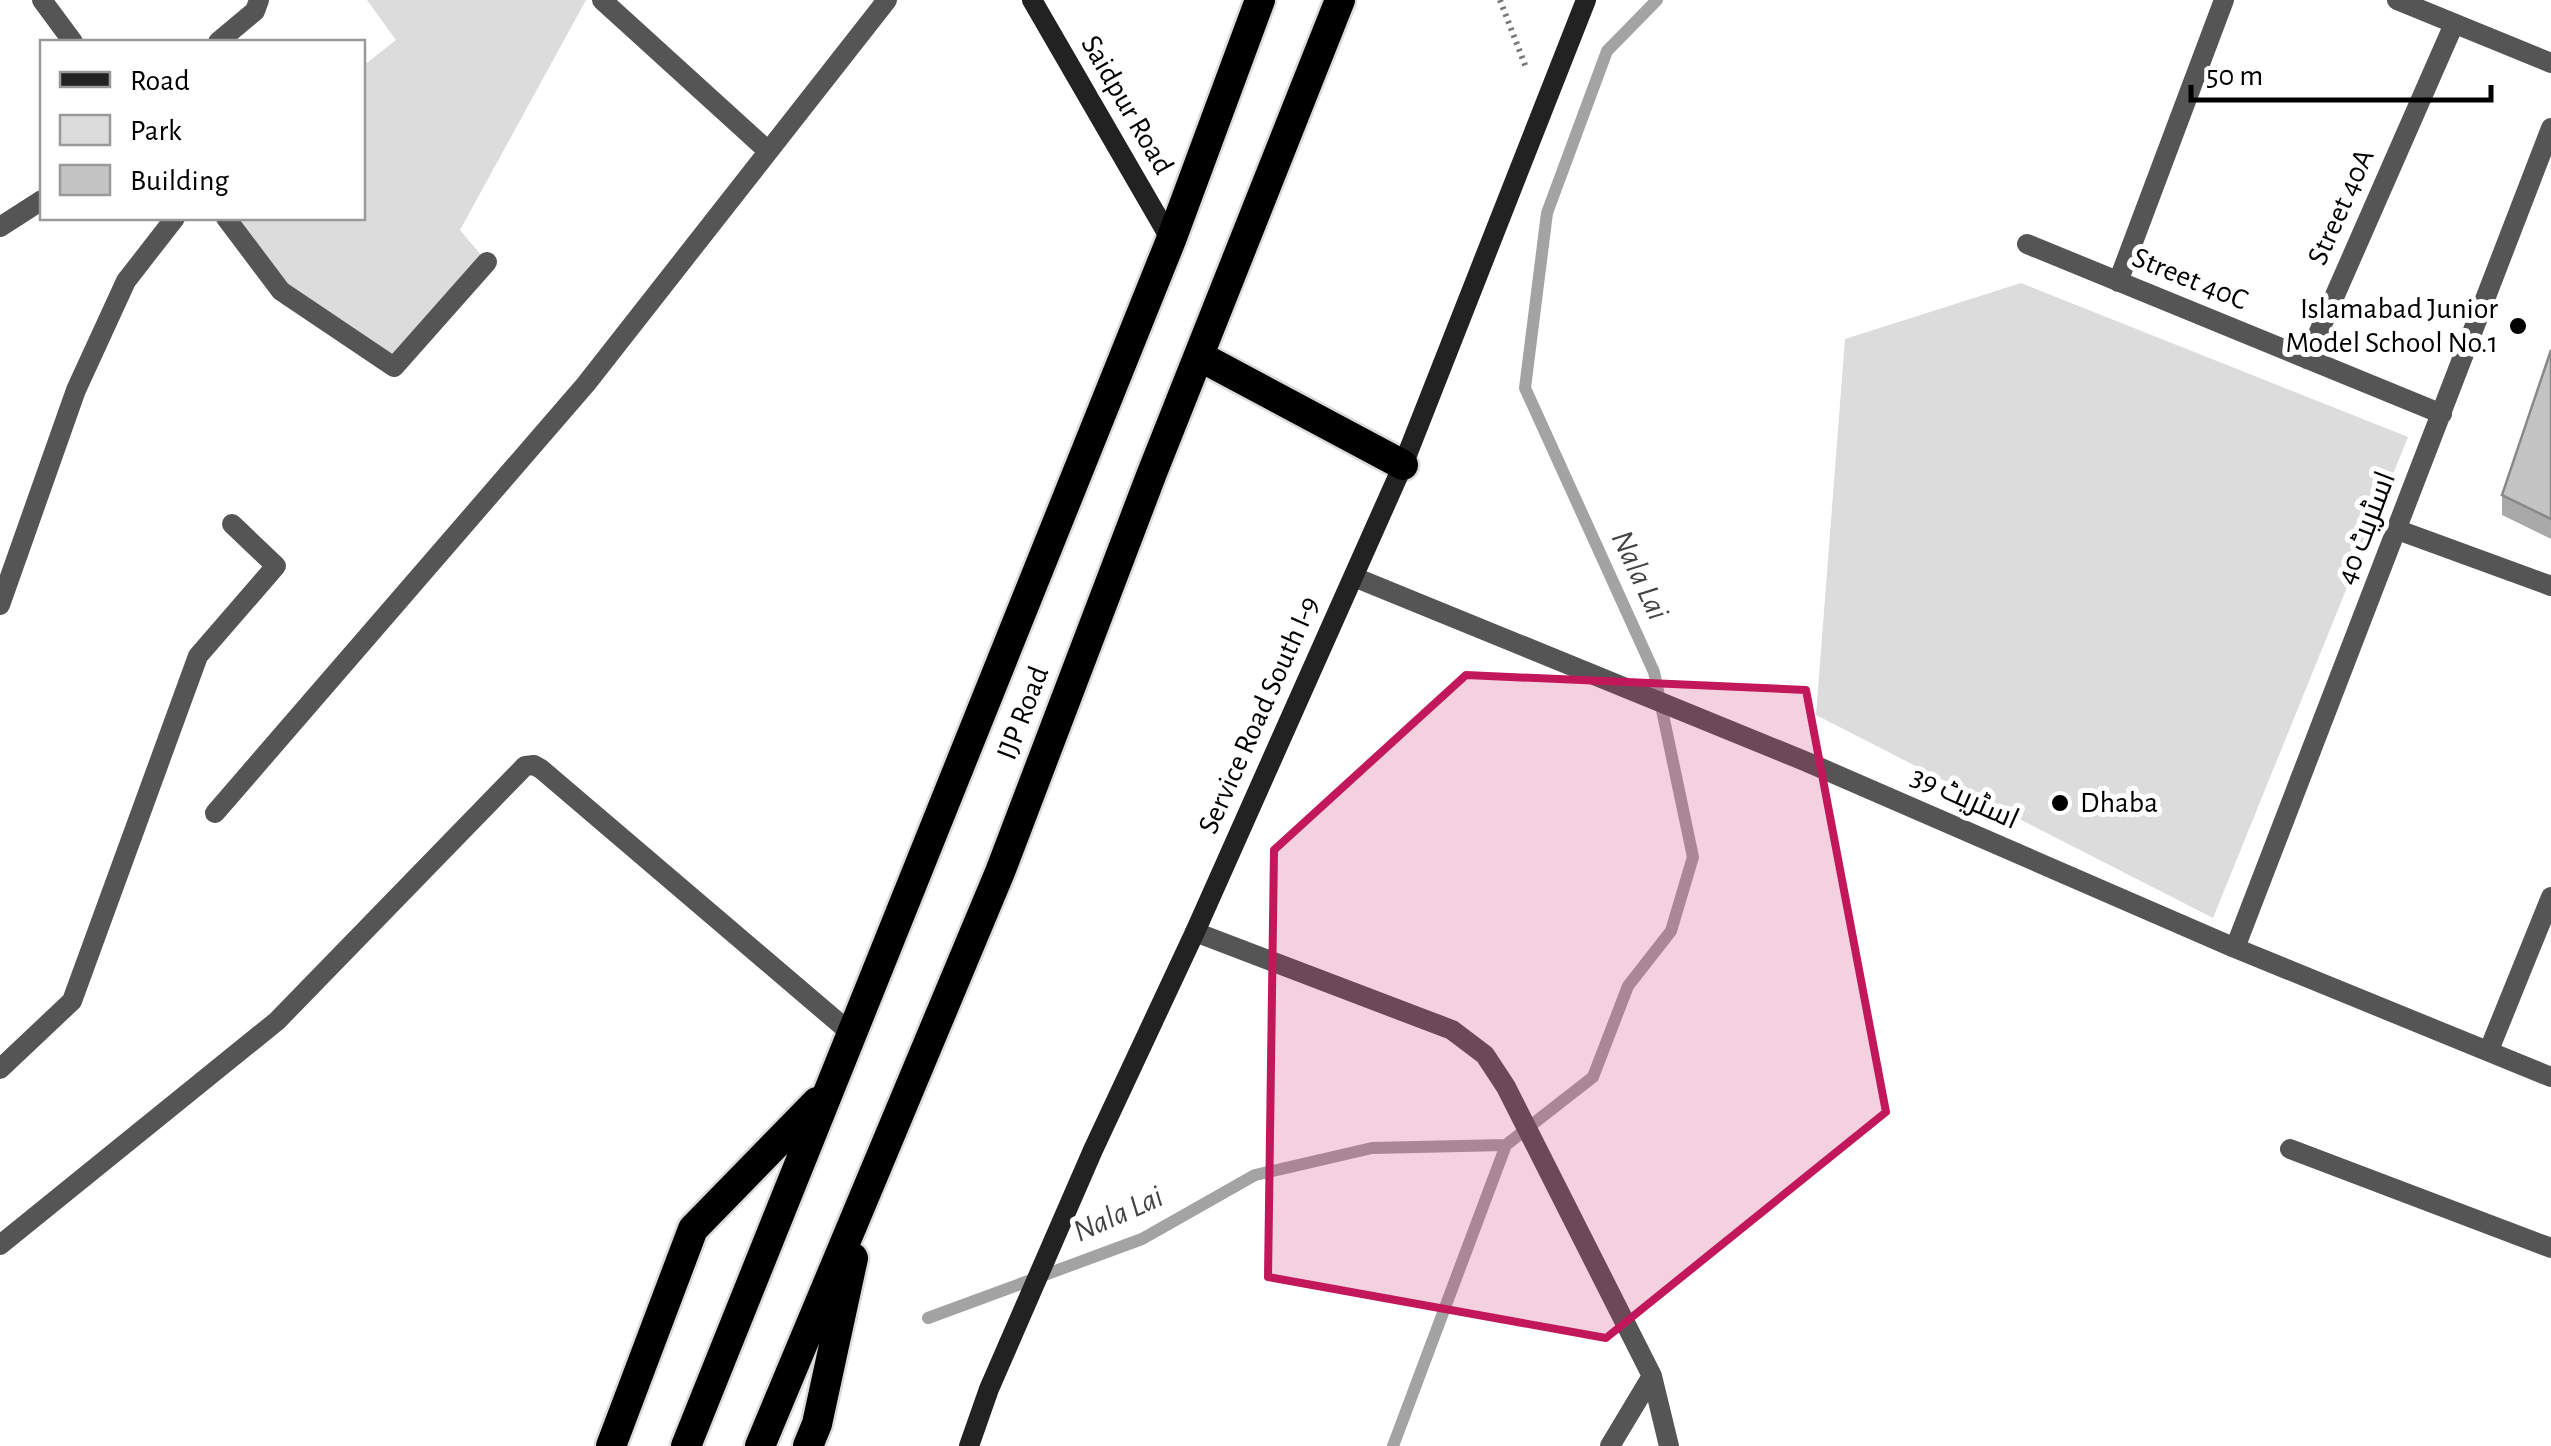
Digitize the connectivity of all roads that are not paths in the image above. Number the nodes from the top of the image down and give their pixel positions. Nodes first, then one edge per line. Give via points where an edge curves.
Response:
1 (42, 0) edge
2 (258, 0) edge
3 (602, 0) edge
4 (887, 0) edge
5 (1032, 0) edge
6 (1260, 0) edge
7 (1340, 0) edge
8 (1586, 0) edge
9 (2224, 0) edge
10 (2405, 2) edge
11 (2454, 24) junction
12 (72, 40) edge
13 (220, 40) edge
14 (2551, 63) edge
15 (2551, 128) edge
16 (767, 150) junction
17 (40, 201) edge
18 (173, 220) edge
19 (228, 220) edge
20 (0, 226) edge
21 (1170, 240) junction
22 (2027, 244) dead end
23 (487, 262) dead end
24 (2118, 282) junction
25 (1199, 356) junction
26 (2307, 359) junction
27 (2442, 414) junction
28 (1403, 466) junction
29 (232, 524) dead end
30 (2398, 530) junction
31 (1354, 577) junction
32 (2551, 586) edge
33 (0, 605) edge
34 (215, 813) dead end
35 (2551, 896) edge
36 (1194, 932) junction
37 (2235, 948) junction
38 (853, 1035) junction
39 (2489, 1050) junction
40 (0, 1069) edge
41 (2551, 1077) edge
42 (829, 1089) junction
43 (2290, 1149) dead end
44 (870, 1182) junction
45 (0, 1246) edge
46 (2551, 1248) edge
47 (1652, 1376) junction
48 (611, 1446) edge
49 (686, 1446) edge
50 (760, 1446) edge
51 (808, 1446) edge
52 (969, 1446) edge
53 (1610, 1446) edge
54 (1669, 1446) edge

1 - 12 street
2 - 13 street
3 - 16 street
4 - 16 street
5 - 21 street, Saidpur Road
6 - 21 highway, IJP Road
7 - 25 highway, IJP Road
8 - 28 street, Service Road South I-9
9 - 24 street
10 - 11 street
11 - 14 street
11 - 26 street, Street 40A
15 - 27 street, اسٹریٹ 40
16 - 34 street via 586,384
17 - 20 street
18 - 33 street via 126,281 76,390
19 - 23 street via 281,291 394,367
21 - 38 highway, IJP Road
22 - 24 street, Street 40C
24 - 26 street, Street 40C
25 - 28 highway
25 - 44 highway, IJP Road via 1000,872
26 - 27 street, Street 40C
27 - 30 street, اسٹریٹ 40
28 - 31 street, Service Road South I-9
29 - 40 street via 276,566 198,656 72,1001
30 - 32 street
30 - 37 street, اسٹریٹ 40
31 - 36 street, Service Road South I-9
31 - 37 street, اسٹریٹ 39 via 1807,762
35 - 39 street
36 - 47 street via 1452,1030 1485,1055
36 - 52 street, Service Road South I-9 via 1092,1150
37 - 39 street, اسٹریٹ 39
38 - 42 highway, IJP Road
38 - 45 street via 541,769 524,766 277,1021
39 - 41 street, اسٹریٹ 39
42 - 48 highway via 693,1229
42 - 49 highway, IJP Road
43 - 46 street
44 - 50 highway, IJP Road
44 - 51 highway
47 - 53 street
47 - 54 street

